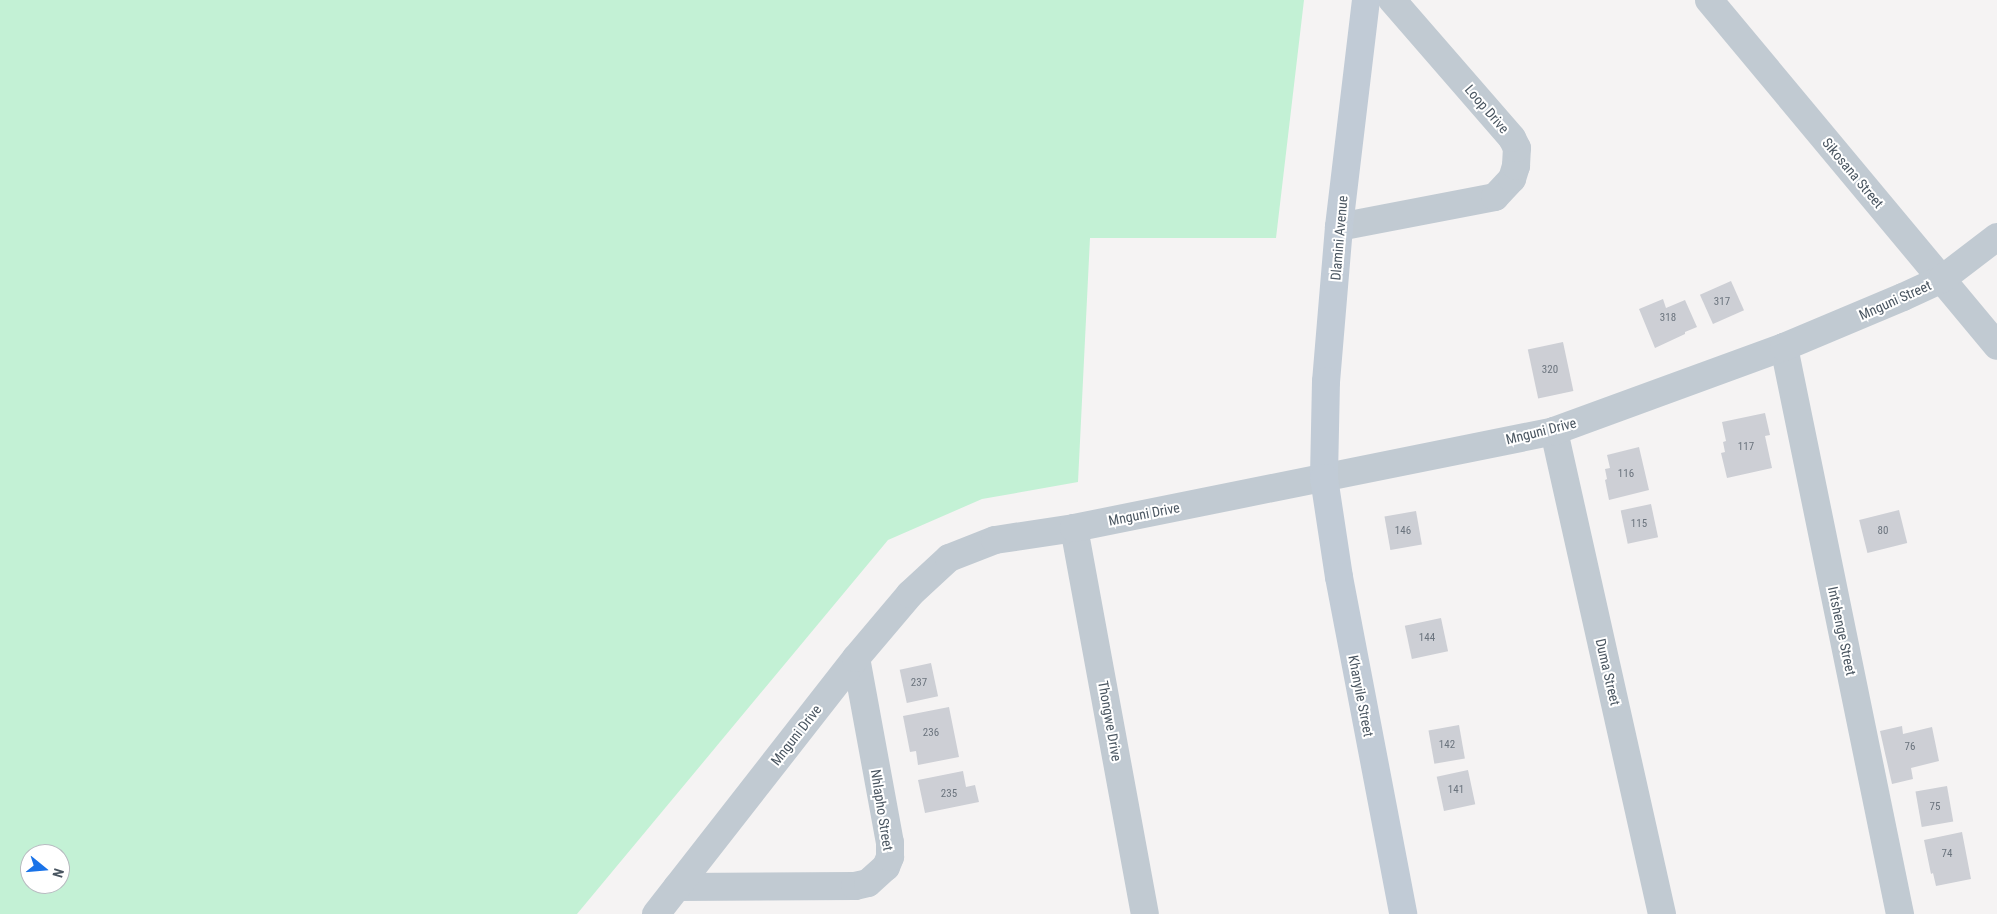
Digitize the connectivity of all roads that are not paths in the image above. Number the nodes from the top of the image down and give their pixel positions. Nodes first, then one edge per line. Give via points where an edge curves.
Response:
1 (1366, 0) edge
2 (1392, 0) edge
3 (1709, 0) edge
4 (1339, 227) junction
5 (1997, 236) edge
6 (1942, 279) junction
7 (1997, 346) edge
8 (1784, 347) junction
9 (1554, 431) junction
10 (1324, 478) junction
11 (1074, 528) junction
12 (856, 658) junction
13 (677, 887) junction
14 (656, 914) edge
15 (1145, 914) edge
16 (1403, 914) edge
17 (1662, 914) edge
18 (1900, 914) edge

1 - 4 street, Dlamini Avenue
2 - 4 street, Loop Drive via 1512,138 1517,148 1516,166 1512,179 1495,197
3 - 6 street, Sikosana Street
4 - 10 street, Dlamini Avenue via 1326,381
5 - 6 street, Mnguni Street
6 - 7 street, Sikosana Street
6 - 8 street, Mnguni Street
8 - 9 street, Mnguni Drive
8 - 18 street, Intshenge Street
9 - 10 street, Mnguni Drive
9 - 17 street, Duma Street
10 - 11 street, Mnguni Drive
10 - 16 street, Khanyile Street via 1338,577
11 - 12 street, Mnguni Drive via 995,540 949,558 910,594
11 - 15 street, Thongwe Drive
12 - 13 street, Mnguni Drive
12 - 13 street, Nhlapho Street via 890,842 886,867 868,883 855,886
13 - 14 street, Mnguni Drive

